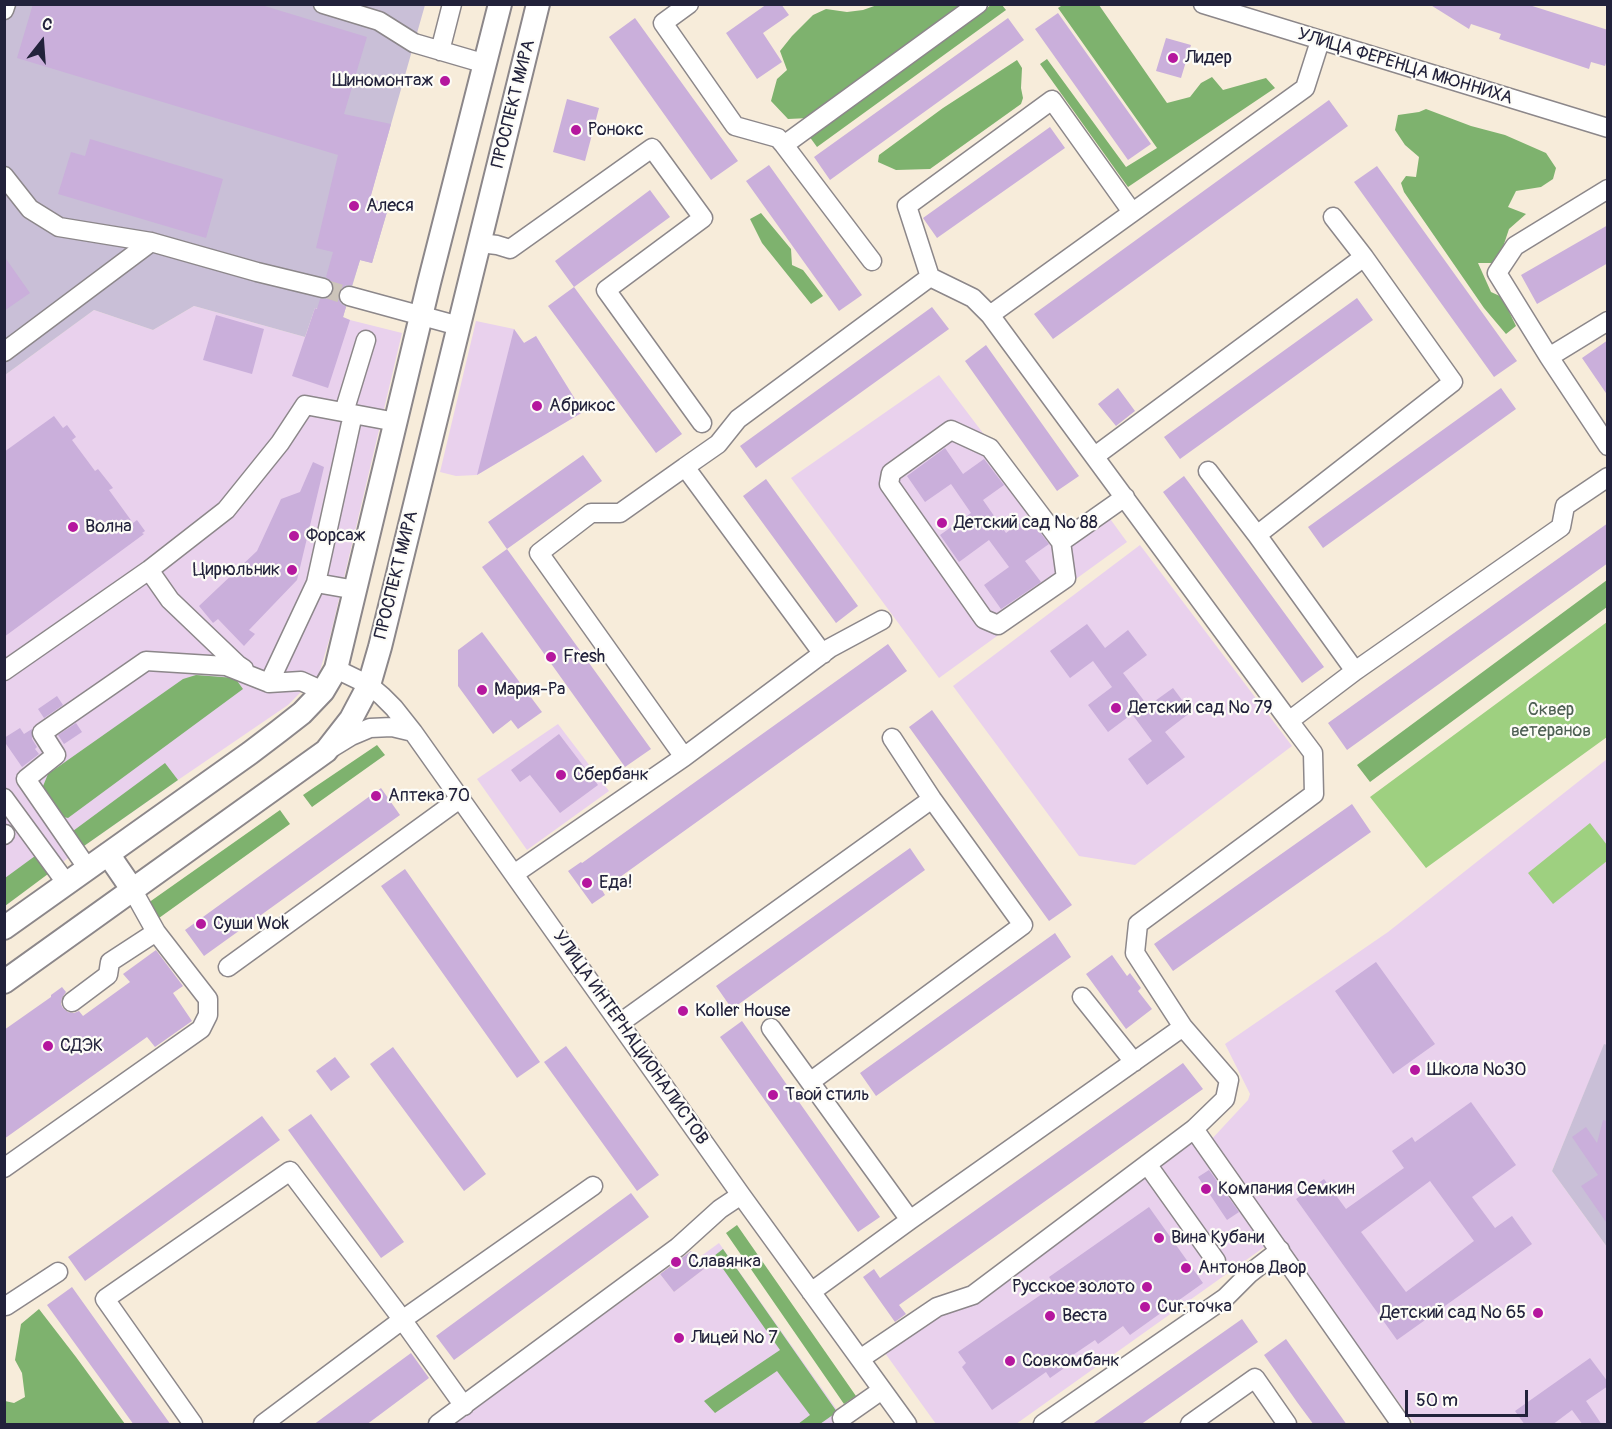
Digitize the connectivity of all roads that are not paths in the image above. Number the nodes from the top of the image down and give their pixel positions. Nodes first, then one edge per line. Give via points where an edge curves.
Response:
1 (6, 4) edge
2 (323, 4) edge
3 (452, 4) edge
4 (500, 4) edge
5 (538, 4) edge
6 (689, 4) edge
7 (978, 4) edge
8 (1203, 4) edge
9 (4, 10) edge
10 (1320, 41) junction
11 (440, 51) junction
12 (486, 64) junction
13 (1608, 128) edge
14 (784, 146) junction
15 (4, 176) edge
16 (1608, 189) edge
17 (1132, 212) junction
18 (1333, 217) dead end
19 (152, 242) junction
20 (480, 243) junction
21 (1364, 257) junction
22 (872, 261) dead end
23 (930, 277) junction
24 (429, 283) junction
25 (324, 288) tunnel mouth
26 (467, 294) junction
27 (349, 296) tunnel mouth
28 (990, 315) junction
29 (422, 316) junction
30 (1608, 321) edge
31 (459, 326) junction
32 (366, 340) dead end
33 (4, 352) edge
34 (1549, 357) junction
35 (407, 376) junction
36 (444, 385) junction
37 (349, 413) junction
38 (396, 422) junction
39 (702, 423) dead end
40 (1608, 446) edge
41 (1095, 456) junction
42 (685, 467) junction
43 (1208, 471) dead end
44 (1608, 477) edge
45 (1125, 496) junction
46 (1257, 535) junction
47 (1061, 542) junction
48 (149, 570) junction
49 (316, 583) junction
50 (356, 590) junction
51 (882, 620) dead end
52 (823, 654) junction
53 (336, 669) junction
54 (4, 671) edge
55 (1355, 671) junction
56 (269, 683) junction
57 (369, 685) junction
58 (323, 691) junction
59 (1289, 721) junction
60 (413, 732) junction
61 (892, 738) dead end
62 (326, 751) junction
63 (684, 757) junction
64 (4, 798) edge
65 (461, 798) junction
66 (932, 799) junction
67 (108, 854) junction
68 (88, 868) junction
69 (514, 874) junction
70 (67, 884) junction
71 (132, 889) junction
72 (4, 928) edge
73 (156, 932) junction
74 (228, 967) dead end
75 (4, 982) edge
76 (1082, 997) dead end
77 (72, 1002) dead end
78 (620, 1023) junction
79 (1184, 1027) junction
80 (771, 1028) dead end
81 (1134, 1062) junction
82 (810, 1082) junction
83 (1194, 1129) junction
84 (1147, 1164) junction
85 (4, 1168) edge
86 (593, 1186) dead end
87 (741, 1195) junction
88 (910, 1220) junction
89 (1280, 1250) junction
90 (1216, 1261) dead end
91 (58, 1272) dead end
92 (811, 1292) junction
93 (6, 1306) dead end
94 (402, 1320) junction
95 (860, 1359) junction
96 (882, 1390) junction
97 (464, 1406) junction
98 (842, 1418) dead end
99 (193, 1425) edge
100 (263, 1425) edge
101 (438, 1425) edge
102 (907, 1425) edge
103 (1043, 1425) edge
104 (1190, 1425) edge
105 (1287, 1425) edge
106 (1401, 1425) edge

1 - 9 street
2 - 11 street via 378,21 414,43
3 - 11 street
4 - 12 main road, ПРОСПЕКТ МИРА
5 - 20 main road, ПРОСПЕКТ МИРА
6 - 14 street via 663,23 735,126 778,138
7 - 14 street
8 - 10 street, УЛИЦА ФЕРЕНЦА МЮННИХА
10 - 13 street, УЛИЦА ФЕРЕНЦА МЮННИХА
10 - 17 street via 1305,88
11 - 12 street
12 - 24 main road, ПРОСПЕКТ МИРА
14 - 22 street
15 - 19 street via 30,209 59,227
16 - 34 street via 1515,246 1497,273
17 - 23 street via 1053,100 907,206
17 - 28 street
18 - 21 street
19 - 25 street
19 - 33 street
20 - 26 main road, ПРОСПЕКТ МИРА
20 - 39 street via 510,249 652,148 703,218 606,290
21 - 41 street
21 - 46 street via 1454,382
23 - 28 street via 973,298
23 - 42 street via 738,419 718,444
24 - 26 main road
24 - 29 main road, ПРОСПЕКТ МИРА
26 - 31 main road, ПРОСПЕКТ МИРА
27 - 29 street
28 - 41 street
29 - 31 street
29 - 35 main road, ПРОСПЕКТ МИРА
30 - 34 street
31 - 36 main road, ПРОСПЕКТ МИРА
32 - 37 street
34 - 40 street
35 - 36 main road
35 - 38 main road, ПРОСПЕКТ МИРА
36 - 57 main road, ПРОСПЕКТ МИРА
37 - 38 street
37 - 48 street via 305,405 226,510
37 - 49 street
38 - 50 main road, ПРОСПЕКТ МИРА
41 - 45 street
42 - 52 street
42 - 63 street via 620,513 591,513 539,553
43 - 46 street
44 - 55 street via 1565,506 1561,527
45 - 47 street
45 - 59 street
46 - 55 street
47 - 47 street via 990,448 951,430 891,473 889,484 984,619 998,625 1066,578
48 - 54 street
48 - 56 street via 170,600 238,665
49 - 50 street
49 - 56 street
50 - 53 main road, ПРОСПЕКТ МИРА
51 - 52 street
52 - 63 street
53 - 57 street, УЛИЦА ИНТЕРНАЦИОНАЛИСТОВ
53 - 58 main road, ПРОСПЕКТ МИРА
55 - 59 street
56 - 58 street via 301,681
56 - 68 street via 226,666 146,661 42,733 56,754 26,779
57 - 60 street, УЛИЦА ИНТЕРНАЦИОНАЛИСТОВ
57 - 62 main road, ПРОСПЕКТ МИРА via 351,719
58 - 67 main road, ПРОСПЕКТ МИРА via 302,713
59 - 79 street via 1313,753 1314,794 1138,924 1135,954
60 - 62 street via 392,727 370,728
60 - 65 street, УЛИЦА ИНТЕРНАЦИОНАЛИСТОВ
61 - 66 street
62 - 71 main road, ПРОСПЕКТ МИРА
63 - 69 street
64 - 70 street
65 - 69 street, УЛИЦА ИНТЕРНАЦИОНАЛИСТОВ
65 - 74 street
66 - 78 street
66 - 82 street via 1023,925
67 - 68 main road, ПРОСПЕКТ МИРА
67 - 71 main road
68 - 70 main road, ПРОСПЕКТ МИРА
69 - 78 street, УЛИЦА ИНТЕРНАЦИОНАЛИСТОВ
70 - 72 main road, ПРОСПЕКТ МИРА
71 - 73 street
71 - 75 main road, ПРОСПЕКТ МИРА
73 - 77 street via 110,962 108,975
73 - 85 street via 208,999 208,1014 201,1029
76 - 81 street
78 - 87 street, УЛИЦА ИНТЕРНАЦИОНАЛИСТОВ
79 - 81 street
79 - 83 street via 1229,1080 1225,1099
80 - 82 street
81 - 88 street
82 - 88 street
83 - 84 street
83 - 89 street
84 - 90 street
84 - 95 street via 973,1295 937,1307
86 - 94 street
87 - 92 street, УЛИЦА ИНТЕРНАЦИОНАЛИСТОВ
87 - 97 street via 678,1247
88 - 92 street
89 - 103 street via 1225,1298
89 - 106 street
91 - 93 street
92 - 95 street, УЛИЦА ИНТЕРНАЦИОНАЛИСТОВ
94 - 97 street
94 - 99 street via 290,1171 105,1299
94 - 100 street
95 - 96 street, УЛИЦА ИНТЕРНАЦИОНАЛИСТОВ
96 - 98 street
96 - 102 street, УЛИЦА ИНТЕРНАЦИОНАЛИСТОВ
97 - 101 street
104 - 105 street via 1255,1378

